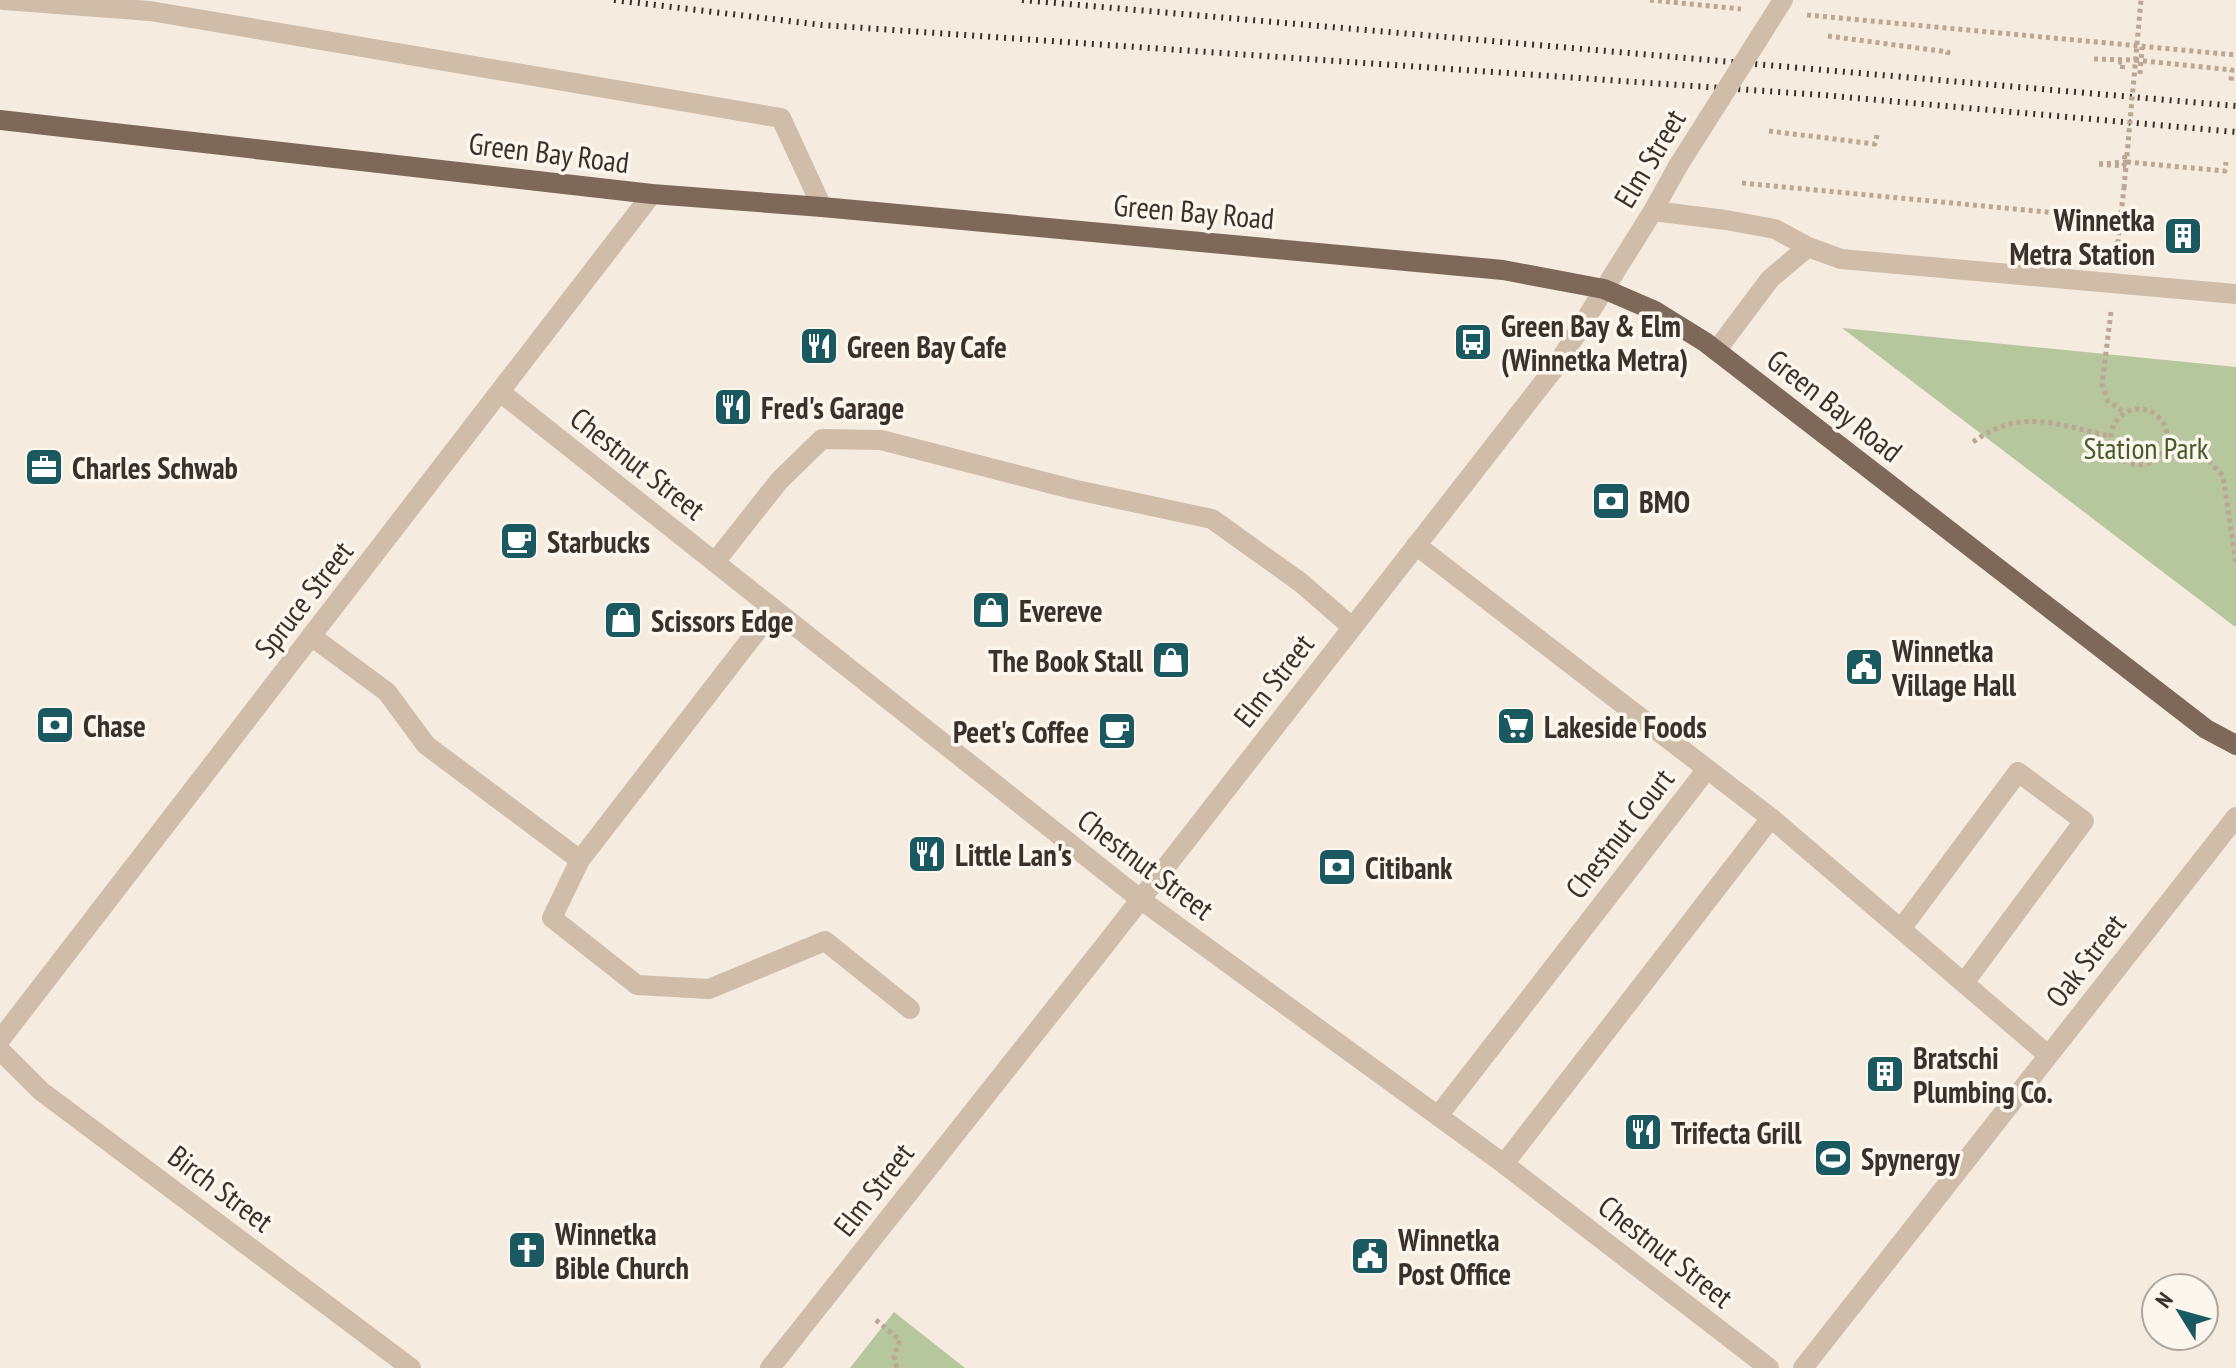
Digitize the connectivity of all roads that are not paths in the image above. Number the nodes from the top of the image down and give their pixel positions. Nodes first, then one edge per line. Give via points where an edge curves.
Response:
1 (4, 0) edge
2 (1788, 7) edge
3 (0, 120) edge
4 (652, 194) junction
5 (822, 207) junction
6 (1653, 211) junction
7 (1808, 247) junction
8 (1604, 289) junction
9 (2236, 294) edge
10 (1716, 351) junction
11 (500, 392) junction
12 (1416, 545) junction
13 (715, 562) junction
14 (774, 609) junction
15 (1352, 627) junction
16 (311, 636) junction
17 (2236, 745) edge
18 (1707, 769) junction
19 (2236, 817) edge
20 (1771, 818) junction
21 (580, 860) junction
22 (1140, 899) junction
23 (1901, 929) junction
24 (1964, 983) junction
25 (910, 1009) dead end
26 (0, 1040) edge
27 (0, 1050) edge
28 (2048, 1055) junction
29 (1438, 1116) junction
30 (1504, 1164) junction
31 (411, 1368) edge
32 (770, 1368) edge
33 (1769, 1368) edge
34 (1803, 1368) edge

1 - 5 street via 150,11 781,118
2 - 6 street, Elm Street, bridge
3 - 4 main road, Green Bay Road
4 - 5 main road, Green Bay Road
4 - 11 street, Spruce Street
5 - 8 main road, Green Bay Road via 1503,270
6 - 7 street via 1775,229
6 - 8 street, Elm Street
7 - 9 street via 1841,259
7 - 10 street via 1770,279
8 - 10 main road, Green Bay Road via 1655,311
8 - 12 street, Elm Street via 1557,365
10 - 17 main road, Green Bay Road via 2206,729
11 - 13 street, Chestnut Street
11 - 16 street, Spruce Street
12 - 15 street, Elm Street
12 - 18 street
13 - 14 street, Chestnut Street
13 - 15 street via 779,481 822,439 881,440 1212,519
14 - 21 street
14 - 22 street, Chestnut Street
15 - 22 street, Elm Street
16 - 21 street via 387,692 426,745
16 - 26 street, Spruce Street
18 - 20 street, Chestnut Court
18 - 29 street, Chestnut Court
19 - 28 street, Oak Street
20 - 23 street, Chestnut Court
20 - 30 street
21 - 25 street via 552,918 637,985 709,989 825,941
22 - 29 street, Chestnut Street
22 - 32 street, Elm Street
23 - 24 street, Chestnut Court
23 - 24 street via 2018,772 2084,821
24 - 28 street, Chestnut Court
27 - 31 street, Birch Street via 41,1091
28 - 34 street, Oak Street
29 - 30 street, Chestnut Street
30 - 33 street, Chestnut Street

